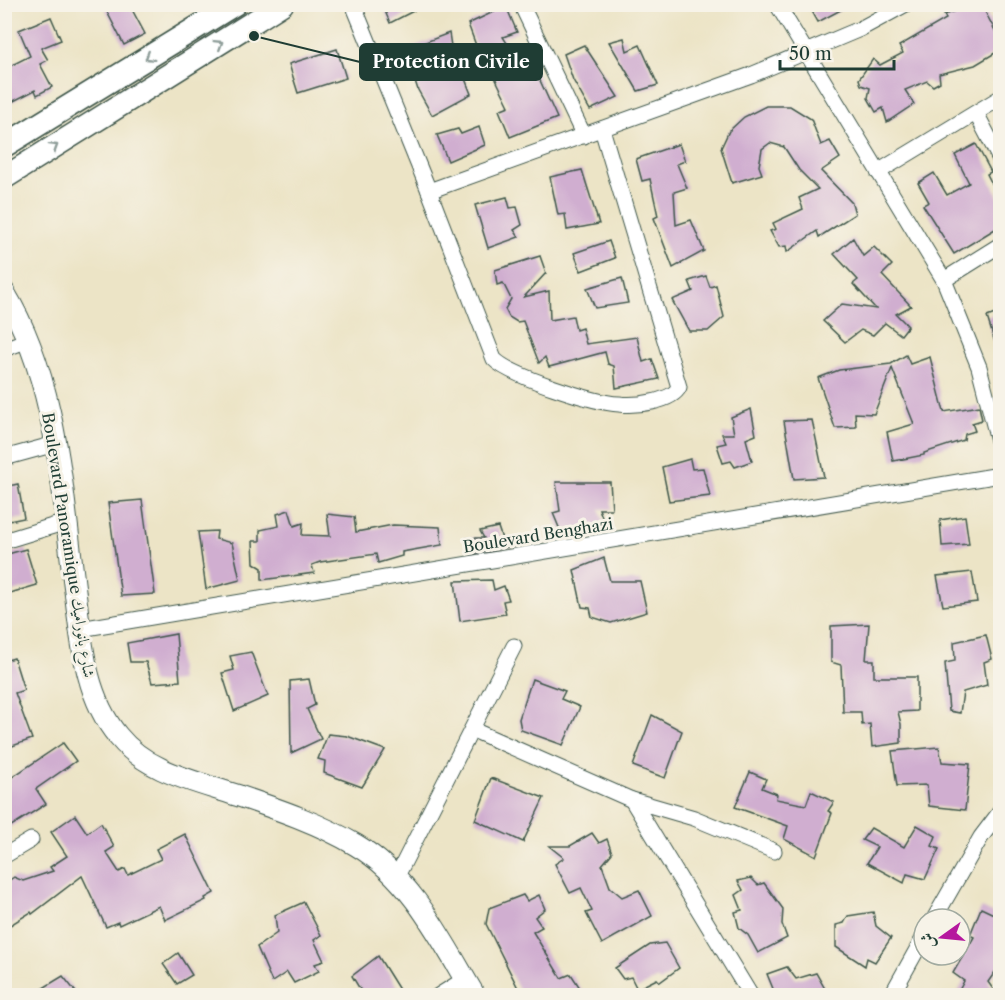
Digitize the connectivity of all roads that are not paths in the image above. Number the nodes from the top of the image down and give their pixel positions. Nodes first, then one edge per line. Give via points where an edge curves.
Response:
1 (235, 4) edge
2 (282, 4) edge
3 (352, 4) edge
4 (521, 4) edge
5 (777, 4) edge
6 (906, 4) edge
7 (806, 53) junction
8 (1000, 98) edge
9 (976, 113) junction
10 (602, 129) junction
11 (584, 136) junction
12 (4, 146) edge
13 (1000, 159) edge
14 (879, 172) junction
15 (4, 178) edge
16 (429, 191) junction
17 (1000, 245) edge
18 (944, 280) junction
19 (4, 292) edge
20 (28, 340) junction
21 (4, 349) edge
22 (55, 444) junction
23 (1000, 448) edge
24 (4, 458) edge
25 (1000, 475) edge
26 (66, 522) junction
27 (4, 541) edge
28 (80, 629) junction
29 (514, 646) dead end
30 (473, 730) junction
31 (632, 800) junction
32 (1000, 812) edge
33 (30, 840) dead end
34 (774, 851) dead end
35 (4, 856) edge
36 (397, 876) junction
37 (941, 907) edge
38 (912, 958) edge
39 (470, 987) edge
40 (438, 996) edge
41 (751, 996) edge
42 (891, 996) edge

1 -> 12 main road
15 -> 2 main road
3 - 16 street
4 - 11 street
5 - 7 street
6 - 7 street
7 - 10 street
7 - 14 street
8 - 9 street
9 - 13 street
9 - 14 street
10 - 11 street
10 - 16 street via 678,380 676,392 664,398 618,405 501,366 488,348
11 - 16 street
14 - 18 street
17 - 18 street
18 - 23 street via 979,367
19 - 20 main road, Boulevard Panoramique شارع بانوراميك
20 - 21 street
20 - 22 main road, Boulevard Panoramique شارع بانوراميك
22 - 24 street
22 - 26 main road, Boulevard Panoramique شارع بانوراميك
25 - 28 street, Boulevard Benghazi
26 - 27 street
26 - 28 main road, Boulevard Panoramique شارع بانوراميك
28 - 36 main road, Boulevard Panoramique شارع بانوراميك via 88,674 101,711 118,737 143,759 172,774 322,828 357,846
29 - 30 street
30 - 31 street
30 - 36 street
31 - 34 street via 694,818
31 - 41 street
32 - 37 street
33 - 35 street
36 - 39 main road, Boulevard Panoramique شارع بانوراميك
38 - 42 street
39 - 40 street

